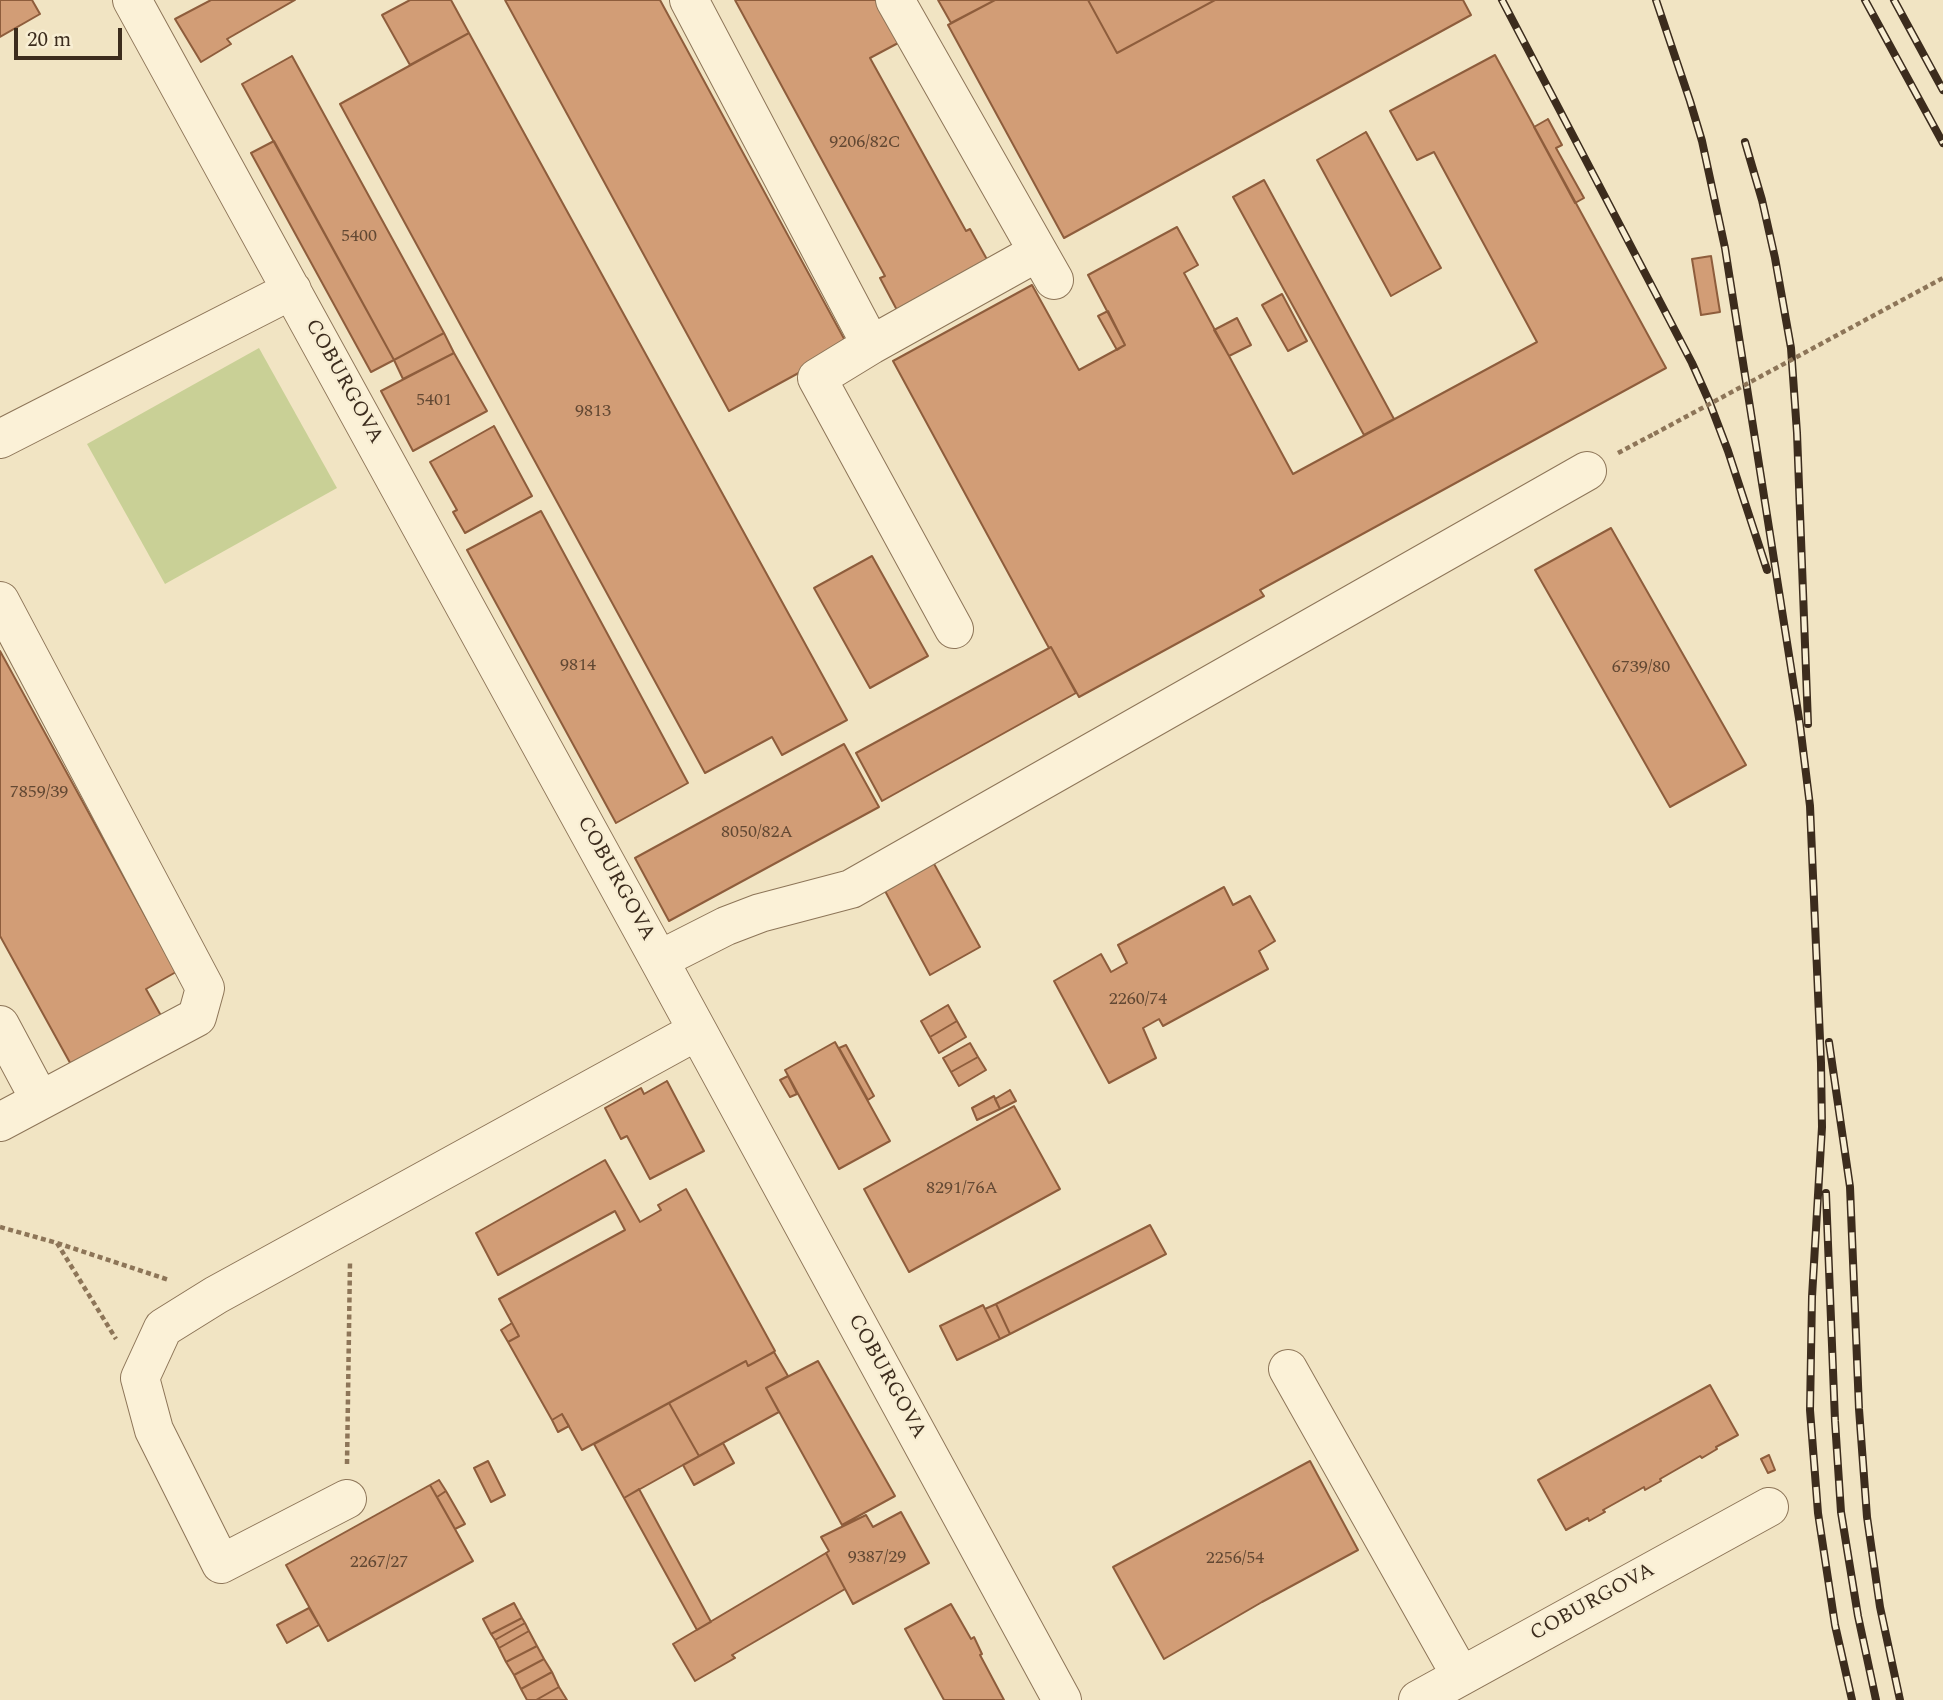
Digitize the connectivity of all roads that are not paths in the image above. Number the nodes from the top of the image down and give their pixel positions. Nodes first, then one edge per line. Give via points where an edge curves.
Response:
1 (132, 0) edge
2 (689, 0) edge
3 (895, 0) edge
4 (292, 290) junction
5 (871, 345) junction
6 (0, 439) edge
7 (1587, 471) dead end
8 (0, 601) edge
9 (954, 629) dead end
10 (659, 960) junction
11 (0, 1025) edge
12 (697, 1031) junction
13 (40, 1100) junction
14 (0, 1122) edge
15 (1288, 1369) dead end
16 (347, 1499) road end
17 (1769, 1507) dead end
18 (1461, 1676) junction
19 (1062, 1700) edge
20 (1418, 1700) edge

1 - 4 street, COBURGOVA
2 - 5 street
3 - 5 street via 1046,266
4 - 6 street
4 - 10 street, COBURGOVA
5 - 9 street via 817,379
7 - 10 street via 851,889 737,921
8 - 13 street via 205,988 197,1017
10 - 12 street, COBURGOVA
11 - 13 street
12 - 16 street via 163,1328 140,1378 154,1430 221,1564
12 - 19 street, COBURGOVA
13 - 14 street
15 - 18 street
17 - 18 street, COBURGOVA
18 - 20 street, COBURGOVA

